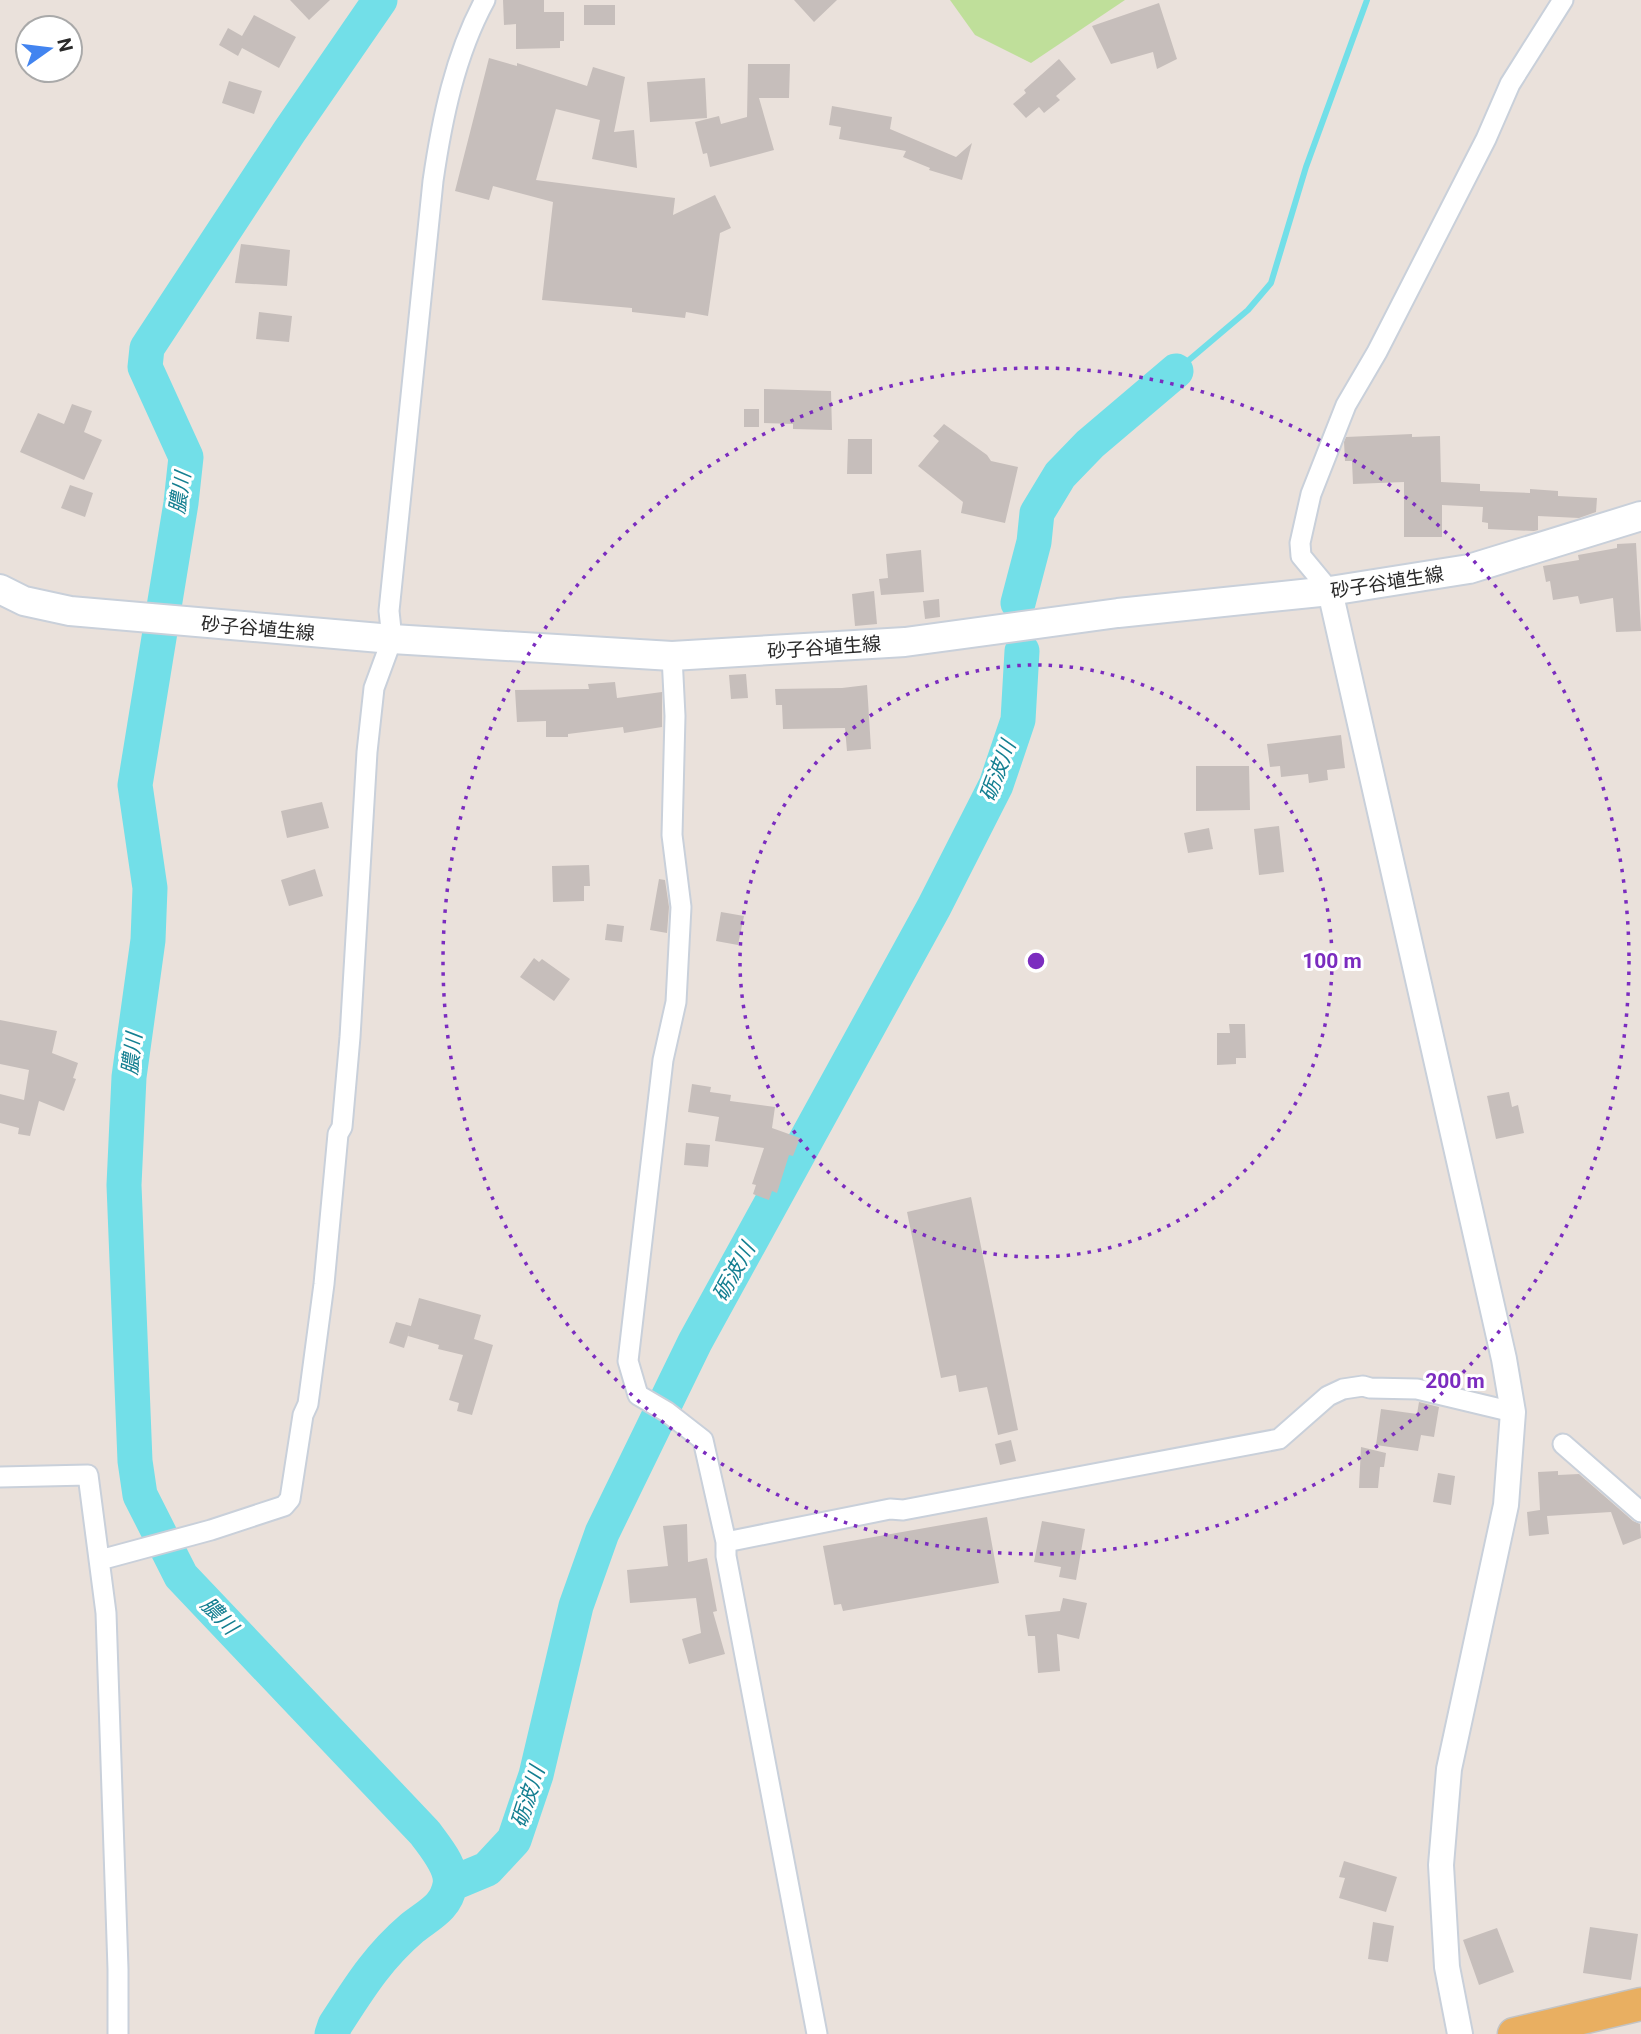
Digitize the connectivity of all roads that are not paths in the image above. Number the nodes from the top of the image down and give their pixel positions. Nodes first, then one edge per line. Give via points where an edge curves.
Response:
1 (485, 0) edge
2 (1563, 0) edge
3 (1641, 516) edge
4 (0, 589) edge
5 (1330, 591) junction
6 (392, 639) junction
7 (672, 656) junction
8 (1513, 1412) junction
9 (1563, 1444) dead end
10 (0, 1477) edge
11 (1641, 1512) edge
12 (726, 1542) junction
13 (104, 1559) junction
14 (1641, 2004) edge
15 (118, 2034) edge
16 (817, 2034) edge
17 (1460, 2034) edge
18 (1514, 2034) edge

1 - 6 street via 469,28 440,127 389,611
2 - 5 street via 1510,84 1486,139 1346,405 1311,494 1300,543 1301,555
3 - 5 main road, 砂子谷埴生線 via 1469,569
4 - 6 main road, 砂子谷埴生線 via 24,601 70,611
5 - 7 main road, 砂子谷埴生線 via 905,642
5 - 8 street
6 - 7 main road, 砂子谷埴生線
6 - 13 street via 374,688 342,1127 308,1404 290,1499 284,1506 211,1530
7 - 12 street via 672,835 681,907 676,1002 663,1060 628,1361 638,1395 703,1440
8 - 12 street via 1418,1389 1343,1389 1328,1396 1279,1439
8 - 17 street via 1506,1505 1449,1769 1441,1865 1447,1967
9 - 11 street
10 - 13 street via 88,1475
12 - 16 street
13 - 15 street
14 - 18 main road

